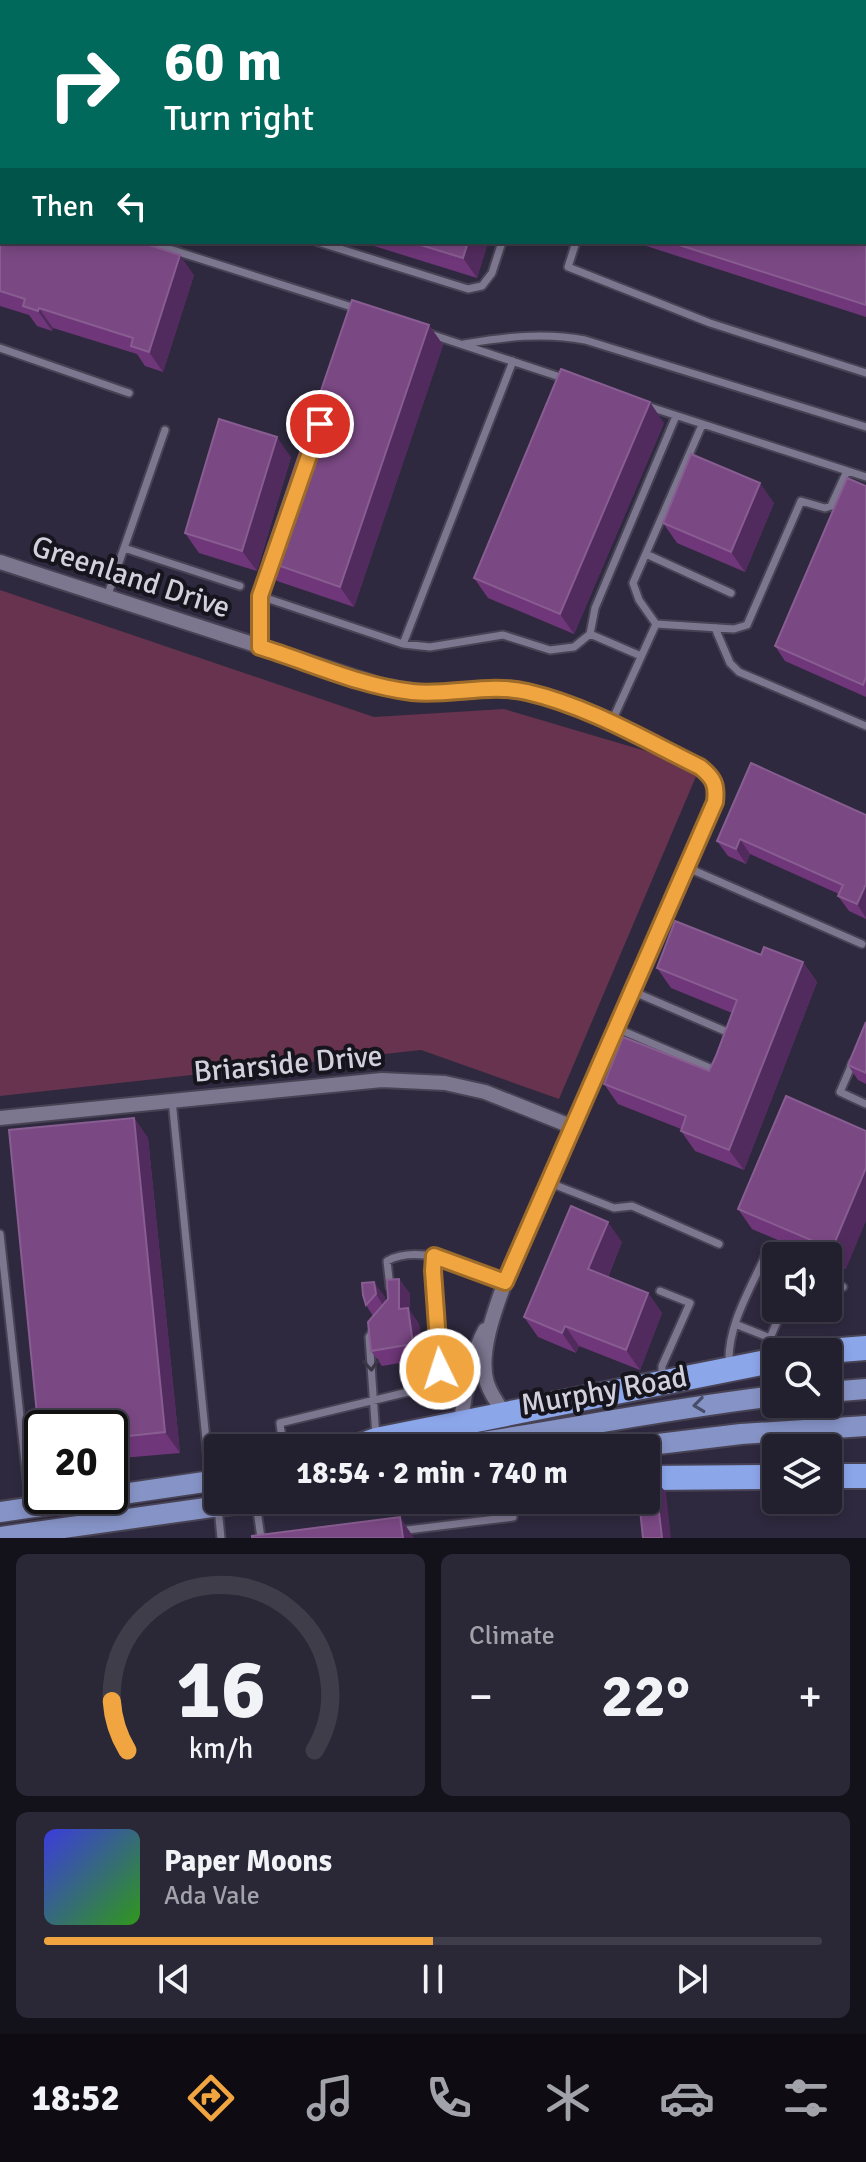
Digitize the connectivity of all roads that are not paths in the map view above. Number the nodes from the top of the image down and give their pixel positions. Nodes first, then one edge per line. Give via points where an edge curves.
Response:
1 (159, 244) edge
2 (324, 244) edge
3 (501, 244) edge
4 (575, 244) edge
5 (360, 310) edge
6 (418, 329) edge
7 (462, 344) junction
8 (0, 348) edge
9 (513, 361) junction
10 (866, 373) edge
11 (572, 381) edge
12 (129, 393) dead end
13 (632, 401) edge
14 (676, 416) junction
15 (702, 425) junction
16 (866, 427) edge
17 (165, 430) dead end
18 (847, 471) junction
19 (866, 477) edge
20 (124, 548) junction
21 (276, 551) edge
22 (646, 554) junction
23 (0, 562) edge
24 (240, 586) dead end
25 (731, 593) dead end
26 (260, 596) junction
27 (107, 597) junction
28 (656, 624) junction
29 (715, 628) junction
30 (590, 634) junction
31 (403, 644) junction
32 (260, 647) junction
33 (641, 656) junction
34 (611, 723) junction
35 (866, 726) edge
36 (686, 867) junction
37 (862, 944) dead end
38 (632, 991) junction
39 (616, 1028) junction
40 (734, 1049) edge
41 (856, 1056) edge
42 (724, 1074) edge
43 (172, 1100) junction
44 (866, 1104) edge
45 (0, 1118) edge
46 (573, 1127) junction
47 (549, 1182) junction
48 (0, 1234) edge
49 (719, 1244) dead end
50 (434, 1256) junction
51 (762, 1263) edge
52 (505, 1282) junction
53 (660, 1291) dead end
54 (391, 1299) edge
55 (493, 1316) junction
56 (777, 1322) edge
57 (382, 1323) edge
58 (735, 1324) junction
59 (866, 1348) edge
60 (842, 1350) edge
61 (762, 1363) edge
62 (730, 1370) junction
63 (661, 1384) junction
64 (866, 1389) edge
65 (842, 1391) edge
66 (762, 1398) edge
67 (374, 1400) junction
68 (506, 1416) junction
69 (460, 1425) junction
70 (866, 1426) edge
71 (209, 1434) edge
72 (281, 1434) edge
73 (367, 1434) edge
74 (415, 1434) edge
75 (531, 1434) edge
76 (660, 1444) edge
77 (24, 1454) edge
78 (864, 1475) edge
79 (842, 1476) edge
80 (762, 1477) edge
81 (660, 1478) edge
82 (204, 1483) edge
83 (204, 1492) edge
84 (128, 1494) edge
85 (204, 1506) edge
86 (24, 1510) edge
87 (0, 1512) edge
88 (24, 1512) edge
89 (220, 1514) edge
90 (260, 1514) edge
91 (513, 1514) edge
92 (0, 1519) edge
93 (121, 1521) junction
94 (391, 1532) edge
95 (54, 1534) edge
96 (0, 1537) edge
97 (221, 1538) edge
98 (261, 1538) edge

1 - 5 lane
2 - 3 lane via 468,289 482,286 492,273
4 - 10 lane via 568,267 710,323
6 - 7 lane
7 - 9 lane
7 - 16 lane via 553,334 585,340
8 - 12 lane
9 - 11 lane
9 - 31 lane
13 - 14 lane
14 - 15 lane
14 - 30 lane via 595,608
15 - 18 lane
15 - 22 lane
17 - 20 lane
18 - 19 lane
18 - 29 lane via 831,506 801,501 747,625
20 - 24 lane
20 - 27 lane
21 - 26 lane
22 - 25 lane
22 - 28 lane via 633,583
23 - 27 street, Greenland Drive
26 - 31 lane
26 - 32 lane
27 - 32 street, Greenland Drive
28 - 29 lane
28 - 33 lane
29 - 35 lane via 739,672
30 - 31 lane via 574,647 550,650 503,635 430,647
30 - 33 lane
32 - 34 street, Greenland Drive via 412,692 523,691
33 - 34 lane
34 - 36 street, Greenland Drive via 712,776 715,802
36 - 37 lane
36 - 38 street, Greenland Drive
38 - 39 street, Greenland Drive
38 - 40 lane via 739,1037
39 - 42 lane
39 - 46 street, Greenland Drive
41 - 44 lane via 840,1092
43 - 45 street, Briarside Drive
43 - 46 street, Briarside Drive via 382,1080 445,1083 485,1092
43 - 71 lane
46 - 47 street, Greenland Drive
47 - 49 lane via 614,1208 632,1206
47 - 52 street, Greenland Drive
48 - 77 lane
50 - 52 lane
50 - 54 lane via 387,1261
50 - 67 lane via 437,1385
51 - 58 lane
52 - 55 street, Greenland Drive
53 - 63 lane via 690,1303 662,1366
55 - 68 street via 486,1380
55 - 69 street via 477,1344
56 - 58 lane via 770,1338
57 -> 67 lane via 369,1337
58 - 62 lane
59 - 60 highway
61 - 62 highway
62 - 63 highway
63 - 68 highway
64 - 65 main road
66 -> 75 main road, Murphy Road
67 - 72 lane via 280,1423
67 - 73 lane
68 - 69 highway
69 - 74 highway
70 - 76 main road, Murphy Road
78 - 79 highway
80 - 81 highway
82 - 84 main road
83 - 93 main road
85 - 93 main road
86 - 87 main road
88 - 92 main road
89 - 97 lane
90 - 98 lane
91 - 94 lane
93 - 95 main road
95 - 96 main road

